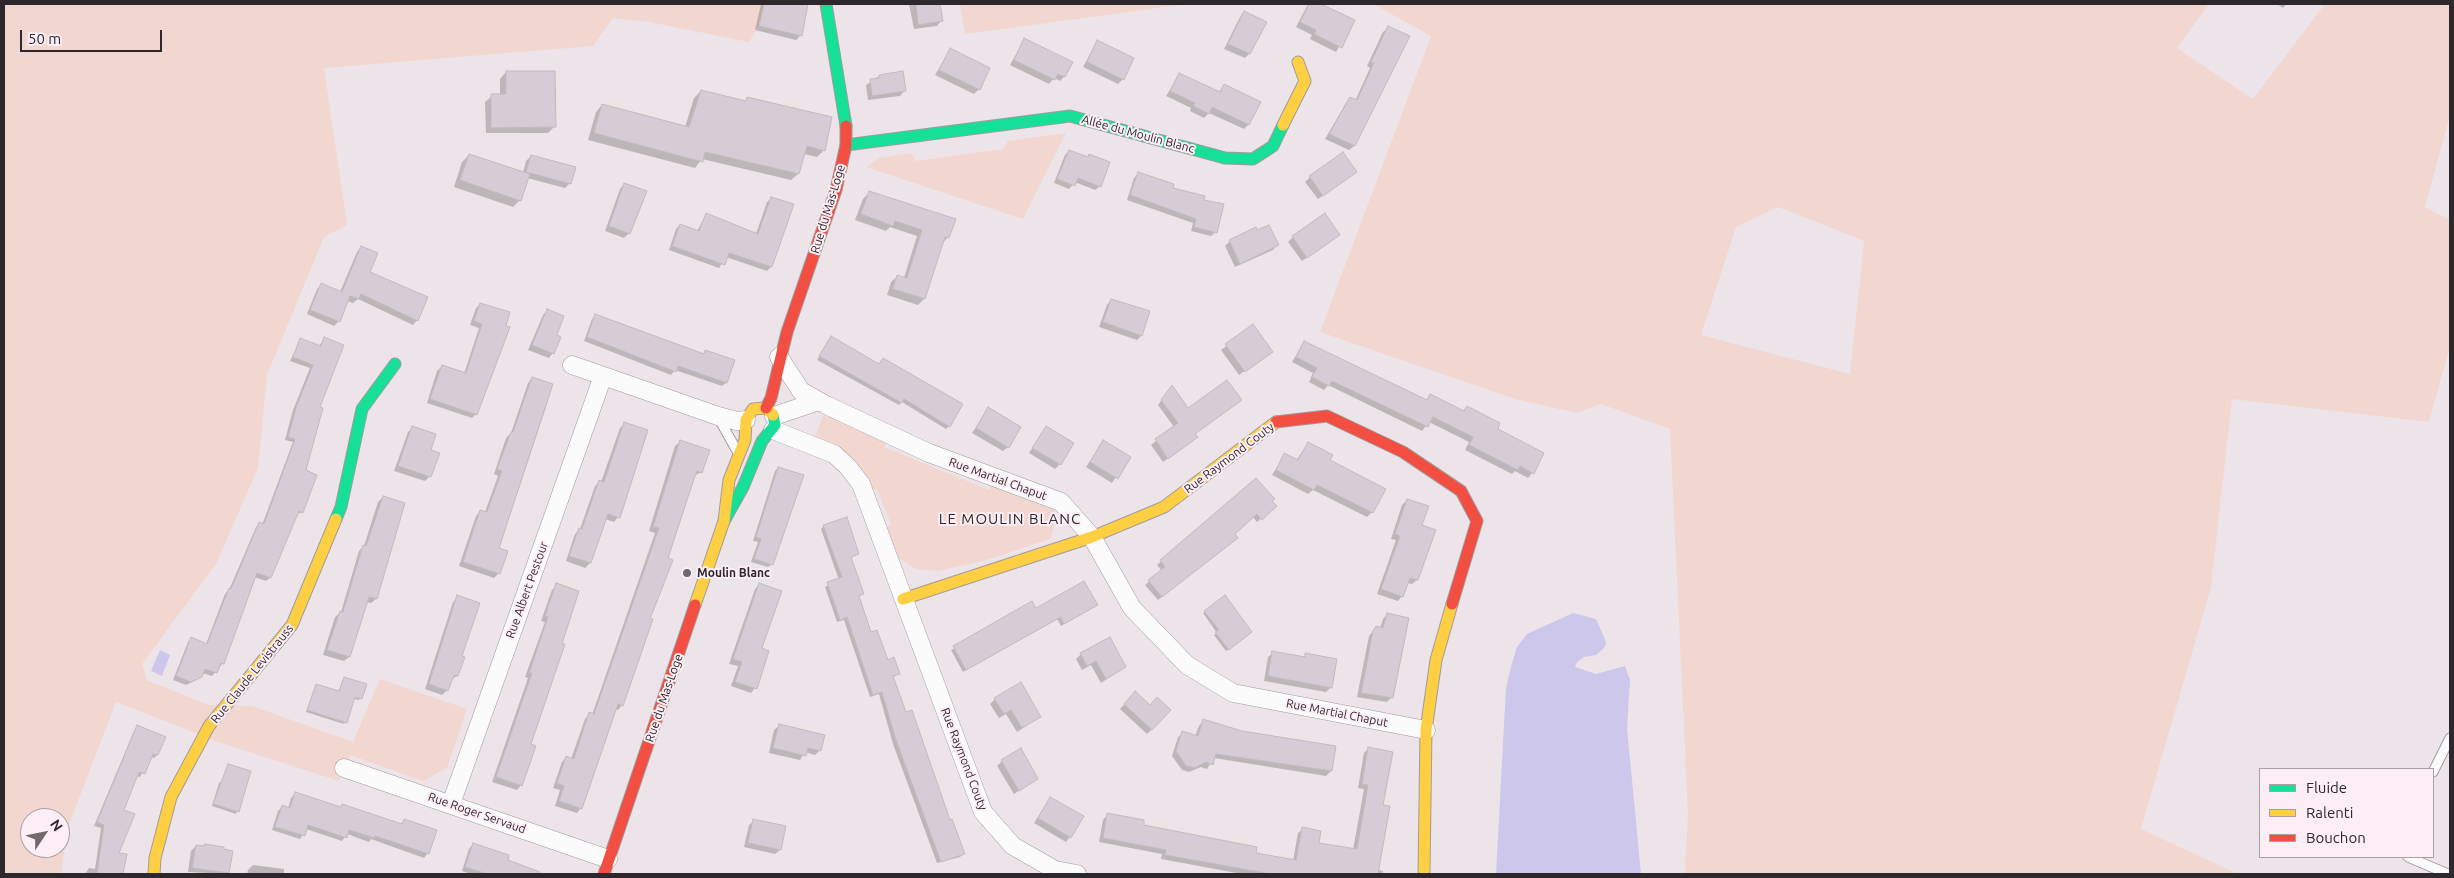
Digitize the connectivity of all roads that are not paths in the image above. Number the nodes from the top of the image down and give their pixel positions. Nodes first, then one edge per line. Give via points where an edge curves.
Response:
1 (826, 4) edge
2 (1298, 62) dead end
3 (846, 145) junction
4 (779, 357) junction
5 (395, 364) dead end
6 (572, 365) dead end
7 (603, 376) junction
8 (819, 401) junction
9 (718, 416) junction
10 (770, 422) junction
11 (747, 423) junction
12 (739, 455) junction
13 (724, 521) junction
14 (1092, 537) junction
15 (903, 599) junction
16 (1426, 730) junction
17 (2450, 738) edge
18 (344, 768) dead end
19 (2434, 770) edge
20 (451, 804) junction
21 (2410, 858) edge
22 (606, 867) edge
23 (154, 874) edge
24 (1077, 874) edge
25 (1424, 874) edge
26 (2448, 874) edge

1 - 3 street, Rue du Mas-Loge via 846,118
2 - 3 street, Allée du Moulin Blanc via 1305,81 1273,146 1252,159 1225,158 1070,116
3 - 4 street, Rue du Mas-Loge via 836,190
4 - 8 street, Rue Martial Chaput via 802,391
4 - 10 street, Rue du Mas-Loge
5 - 23 street, Rue Claude Levistrauss via 362,409 341,507 292,625 209,726 171,797
6 - 7 street
7 - 9 street
7 - 20 street, Rue Albert Pestour
8 - 10 street
8 - 14 street, Rue Martial Chaput via 928,453 1061,502
9 - 11 street
9 - 12 lane
10 - 11 street via 753,434
10 - 11 street via 754,409
10 - 13 street, Rue du Mas-Loge via 743,487
10 - 15 street, Rue Raymond Couty via 834,454 861,484
11 - 12 street, Rue du Mas-Loge
12 - 13 street, Rue du Mas-Loge via 729,480
13 - 22 street, Rue du Mas-Loge
14 - 15 street, Rue Raymond Couty
14 - 16 street, Rue Martial Chaput via 1132,608 1187,665 1233,693
14 - 16 street, Rue Raymond Couty via 1164,506 1277,421 1327,416 1403,452 1461,491 1477,521 1436,660
15 - 24 street, Rue Raymond Couty via 983,812 1013,846 1055,870
16 - 25 street, Rue Raymond Couty
17 - 19 lane
18 - 20 street, Rue Roger Servaud
20 - 22 street, Rue Roger Servaud
21 - 26 lane

